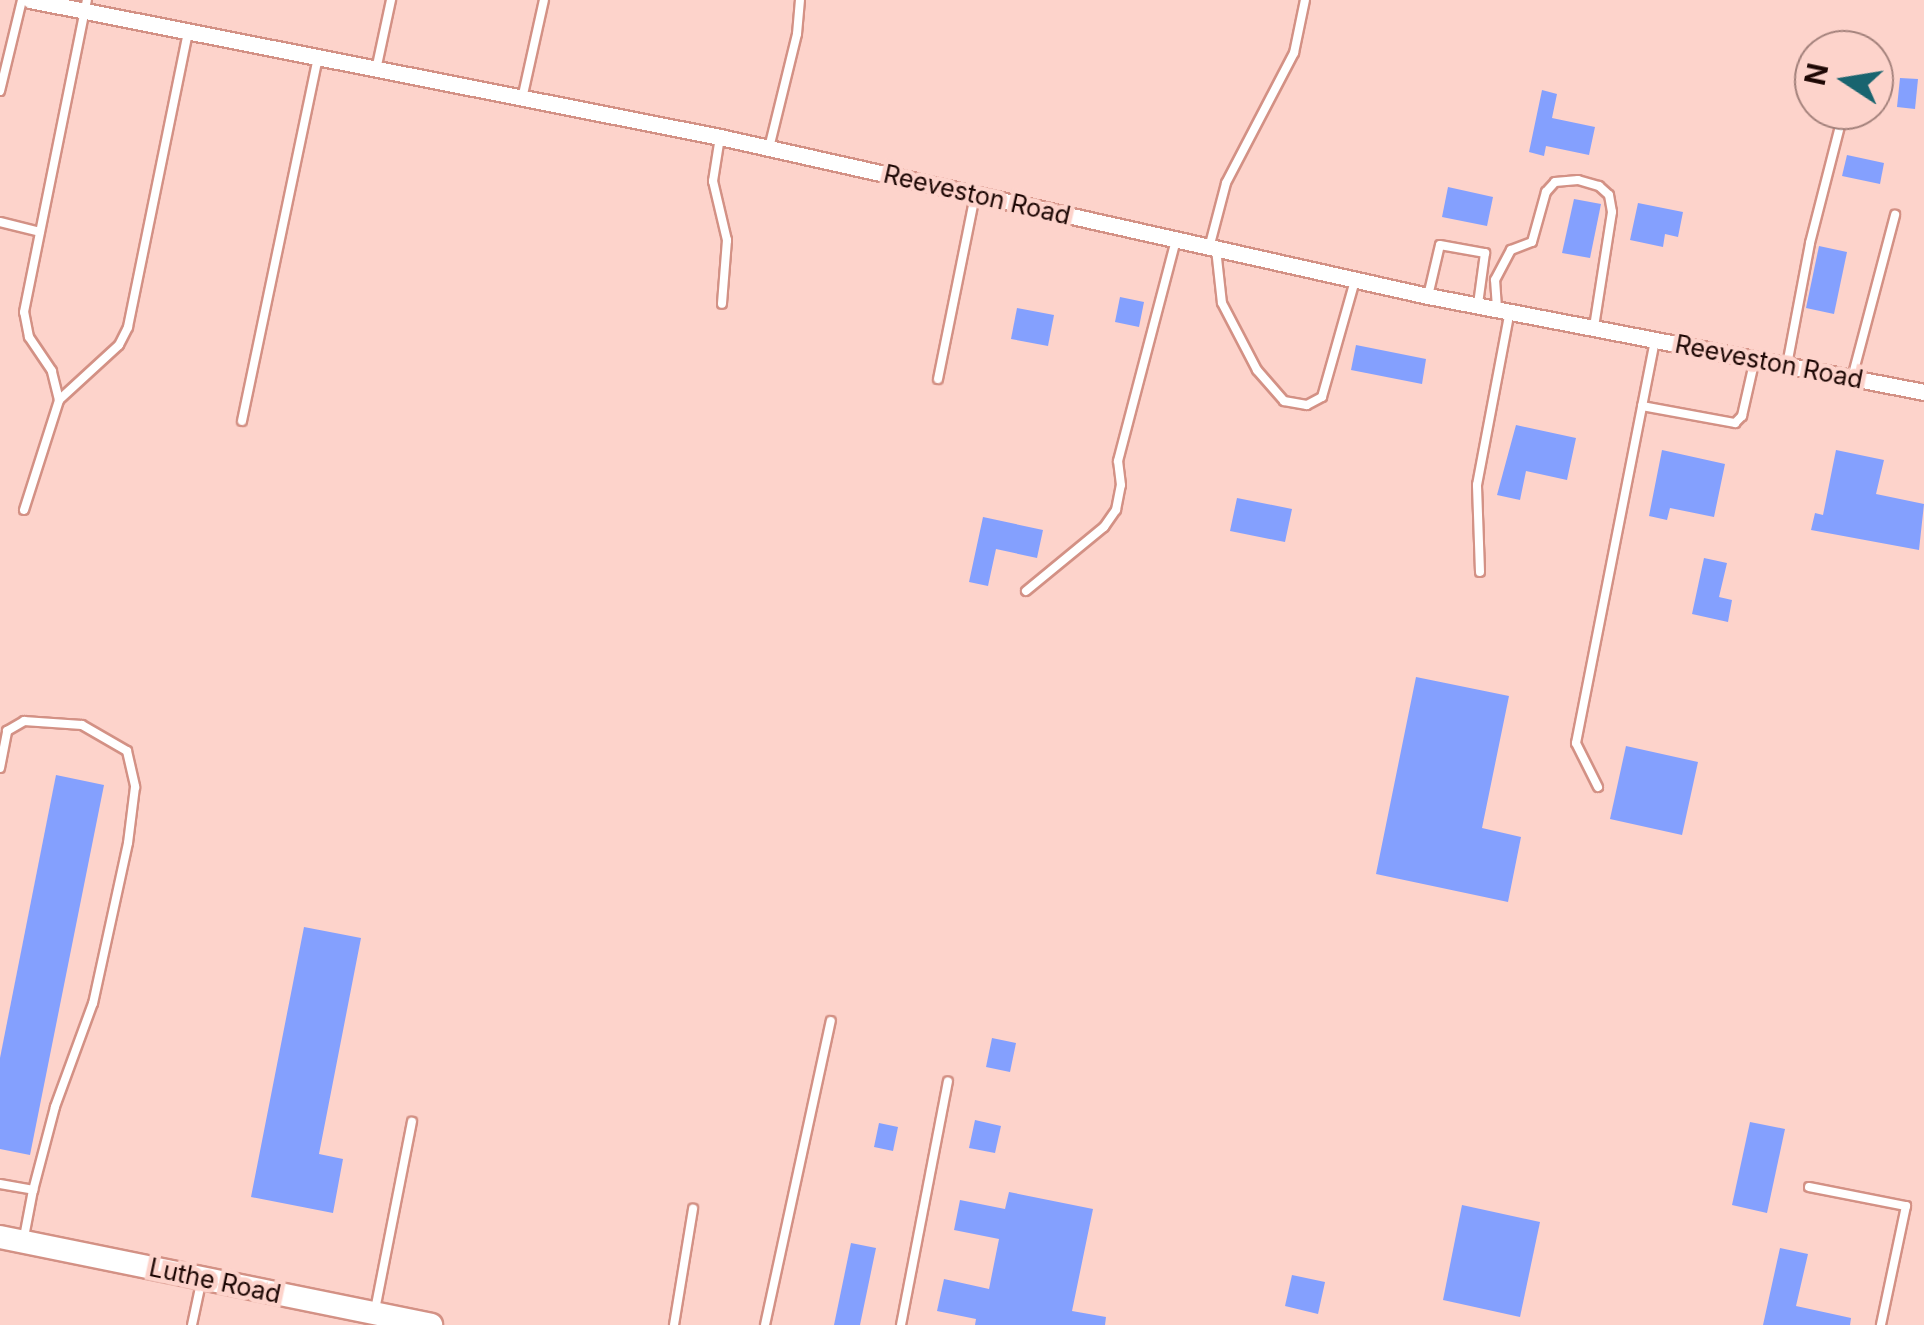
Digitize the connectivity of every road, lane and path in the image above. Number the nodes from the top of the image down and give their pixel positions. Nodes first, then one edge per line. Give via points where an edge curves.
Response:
1 (26, 0) edge
2 (391, 0) edge
3 (544, 0) edge
4 (800, 0) edge
5 (1305, 0) edge
6 (86, 6) edge
7 (188, 32) junction
8 (318, 58) junction
9 (376, 70) junction
10 (0, 91) edge
11 (522, 99) junction
12 (1839, 130) edge
13 (720, 137) junction
14 (769, 148) junction
15 (975, 195) junction
16 (1894, 215) dead end
17 (0, 222) edge
18 (40, 232) junction
19 (1176, 240) junction
20 (1212, 248) junction
21 (1356, 280) junction
22 (1428, 296) junction
23 (722, 304) dead end
24 (1478, 304) junction
25 (1504, 309) junction
26 (1594, 328) junction
27 (1654, 340) junction
28 (1755, 359) junction
29 (1787, 365) junction
30 (1852, 378) junction
31 (938, 379) dead end
32 (1924, 392) edge
33 (60, 400) junction
34 (1642, 406) junction
35 (242, 421) dead end
36 (24, 510) dead end
37 (1480, 572) dead end
38 (1026, 591) dead end
39 (0, 768) edge
40 (1598, 787) dead end
41 (831, 1021) dead end
42 (948, 1082) dead end
43 (412, 1122) dead end
44 (0, 1184) edge
45 (1809, 1186) dead end
46 (32, 1190) junction
47 (694, 1209) dead end
48 (12, 1240) edge
49 (202, 1278) junction
50 (374, 1314) junction
51 (343, 1317) edge
52 (192, 1325) edge
53 (431, 1325) edge
54 (674, 1325) edge
55 (765, 1325) edge
56 (901, 1325) edge
57 (1881, 1325) edge

1 - 6 street, Reeveston Road
1 - 10 lane
2 - 9 lane
3 - 11 lane
4 - 14 lane
5 - 20 lane via 1294,53 1226,183
6 - 7 street, Reeveston Road
6 - 18 lane
7 - 8 street, Reeveston Road
7 - 33 lane via 128,327 119,345
8 - 9 street, Reeveston Road
8 - 35 lane
9 - 11 street, Reeveston Road
11 - 13 street, Reeveston Road
12 - 29 lane
13 - 14 street, Reeveston Road
13 - 23 lane via 713,170 726,240
14 - 15 street, Reeveston Road
15 - 19 street, Reeveston Road
15 - 31 lane
16 - 30 lane
17 - 18 lane
18 - 33 lane via 24,312
19 - 20 street, Reeveston Road
19 - 38 lane via 1118,461 1116,510 1104,528
20 - 21 street, Reeveston Road
20 - 21 lane via 1222,304 1257,370 1284,402 1307,405 1322,397
21 - 22 street, Reeveston Road
22 - 24 street, Reeveston Road
22 - 24 lane via 1440,245 1485,253
24 - 25 street, Reeveston Road
25 - 26 street, Reeveston Road
25 - 26 lane via 1495,280 1511,250 1532,242 1554,182 1578,180 1609,195 1612,212
25 - 37 lane via 1477,485
26 - 27 street, Reeveston Road
27 - 28 street, Reeveston Road
27 - 34 lane
28 - 29 street, Reeveston Road
28 - 34 lane via 1735,423
29 - 30 street, Reeveston Road
30 - 32 street, Reeveston Road
33 - 36 lane
34 - 40 lane via 1576,743
39 - 46 lane via 7,731 24,722 82,725 127,751 135,787 93,1003
41 - 55 lane
42 - 56 lane
43 - 50 lane
44 - 46 lane
45 - 57 lane via 1906,1206
46 - 48 lane
47 - 54 lane
48 - 49 street, Luthe Road
49 - 51 street, Luthe Road
49 - 52 lane
50 - 51 street, Luthe Road
50 - 53 street, Luthe Road

